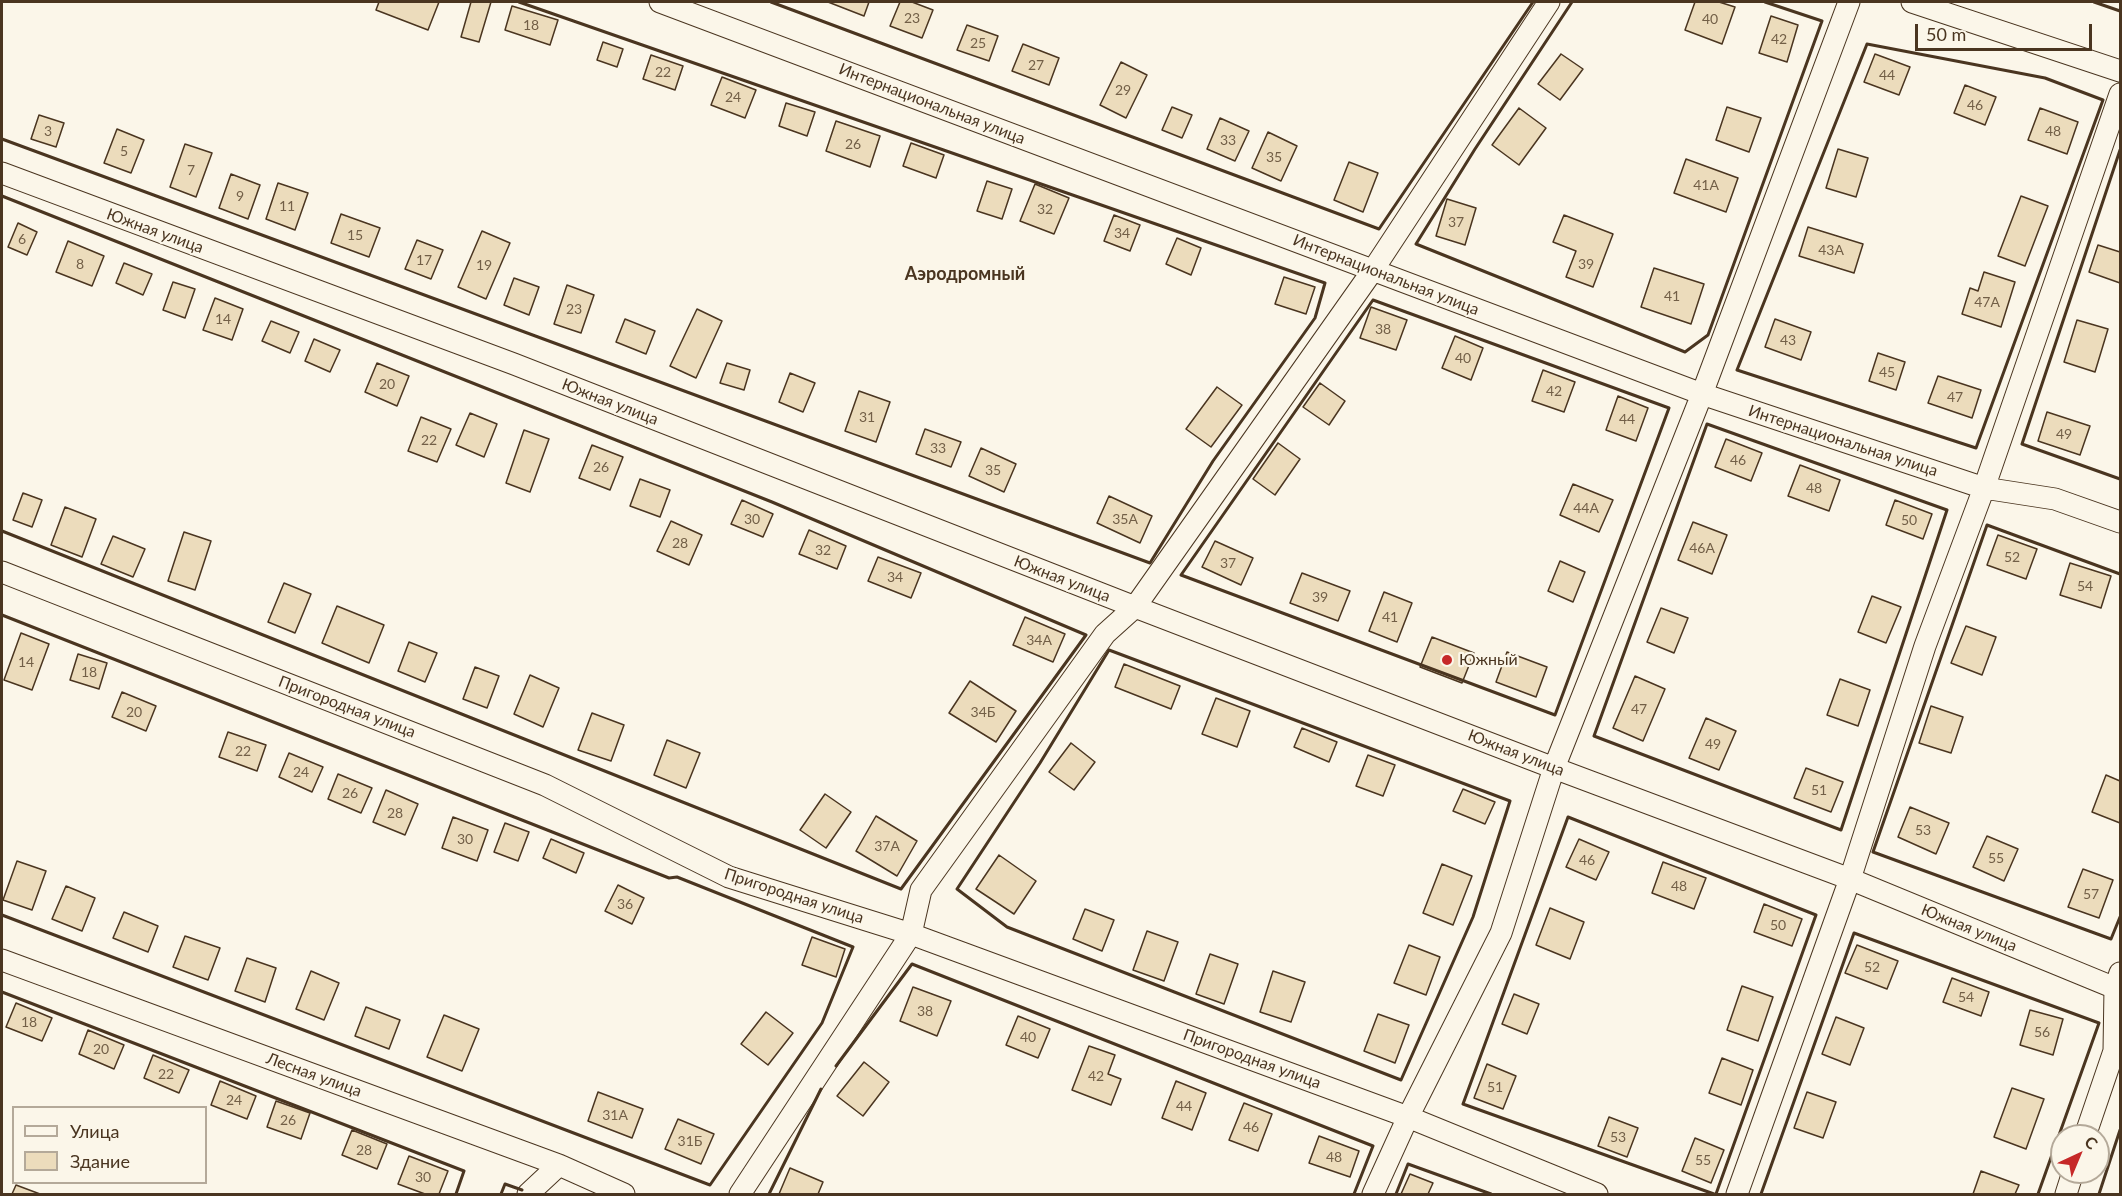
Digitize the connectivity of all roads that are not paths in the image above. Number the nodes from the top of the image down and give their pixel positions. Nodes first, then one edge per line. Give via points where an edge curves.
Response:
1 (660, 2) edge
2 (1549, 2) edge
3 (1849, 2) edge
4 (1912, 2) edge
5 (2121, 71) edge
6 (2121, 94) edge
7 (2, 173) edge
8 (1373, 270) junction
9 (1701, 394) junction
10 (1984, 488) junction
11 (2121, 522) edge
12 (2, 572) edge
13 (1135, 607) junction
14 (1554, 768) junction
15 (1850, 879) junction
16 (911, 934) junction
17 (2, 960) edge
18 (2119, 984) edge
19 (1408, 1117) junction
20 (2089, 1124) edge
21 (559, 1165) junction
22 (528, 1194) edge
23 (624, 1194) edge
24 (740, 1194) edge
25 (1373, 1194) edge
26 (1597, 1194) edge
27 (1737, 1194) edge

1 - 8 street, Интернациональная улица
2 - 8 street
3 - 9 street
4 - 5 street
6 - 10 street
7 - 13 street, Южная улица via 514,364
8 - 9 street, Интернациональная улица
8 - 13 street
9 - 10 street, Интернациональная улица
9 - 14 street
10 - 11 street, Интернациональная улица via 2055,499
10 - 15 street via 1925,646
12 - 16 street, Пригородная улица via 544,785 729,877
13 - 14 street, Южная улица
13 - 16 street via 1106,634 921,890
14 - 15 street, Южная улица
14 - 19 street via 1501,933
15 - 18 street, Южная улица
15 - 27 street
16 - 19 street, Пригородная улица
16 - 24 street
17 - 21 street, Лесная улица
18 - 20 street via 2114,1051
19 - 25 street
19 - 26 street, Пригородная улица
21 - 22 street
21 - 23 street, Лесная улица

